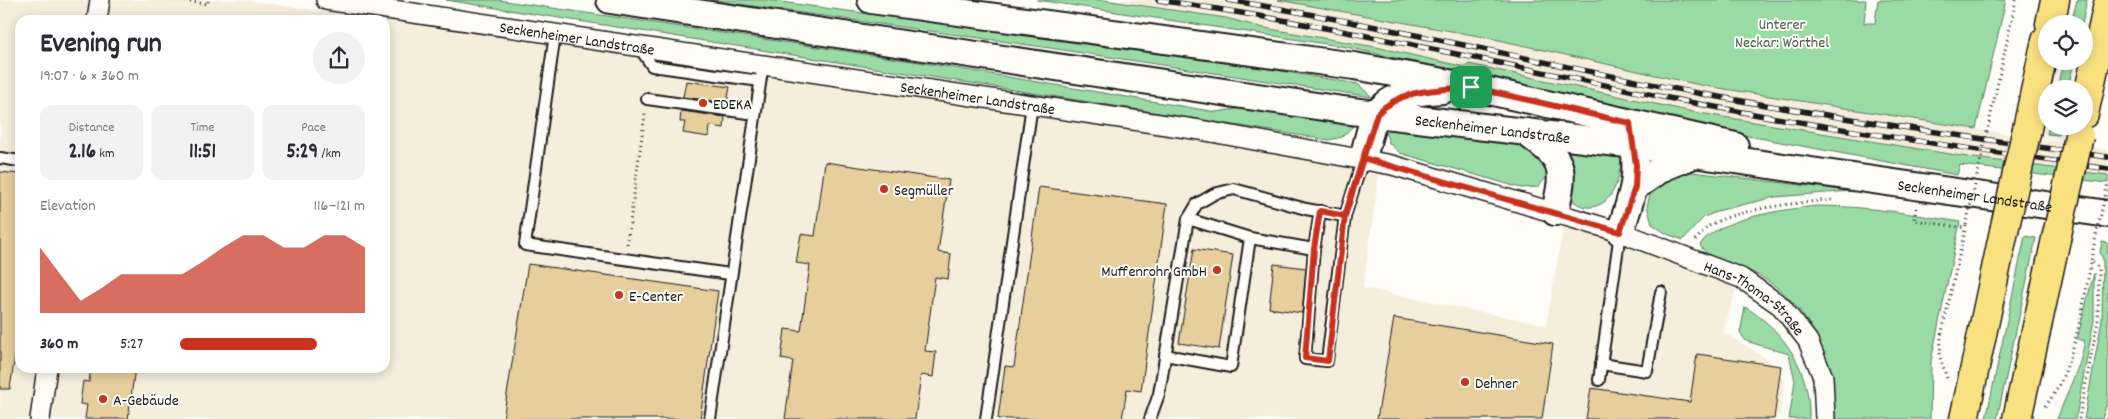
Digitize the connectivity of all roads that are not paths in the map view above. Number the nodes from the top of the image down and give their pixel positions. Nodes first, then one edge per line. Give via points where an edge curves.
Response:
1 (100, 0) edge
2 (326, 0) edge
3 (610, 0) edge
4 (871, 0) edge
5 (2055, 0) edge
6 (2108, 4) edge
7 (98, 15) edge
8 (2052, 15) edge
9 (556, 34) junction
10 (2040, 70) edge
11 (761, 73) junction
12 (2091, 80) edge
13 (1471, 87) junction
14 (648, 99) road end
15 (1032, 105) junction
16 (755, 114) junction
17 (1377, 114) junction
18 (1525, 132) junction
19 (1632, 134) junction
20 (2079, 135) edge
21 (1692, 156) junction
22 (0, 158) edge
23 (1363, 158) junction
24 (15, 160) edge
25 (1635, 187) junction
26 (1838, 187) junction
27 (1320, 211) junction
28 (1555, 212) junction
29 (1345, 216) junction
30 (1188, 219) junction
31 (2103, 225) edge
32 (1620, 232) junction
33 (1250, 238) junction
34 (1314, 249) junction
35 (730, 274) junction
36 (1661, 292) dead end
37 (1165, 355) junction
38 (1601, 364) junction
39 (46, 373) edge
40 (1599, 380) dead end
41 (2028, 416) edge
42 (40, 419) edge
43 (710, 419) edge
44 (986, 419) edge
45 (1150, 419) edge
46 (1825, 419) edge
47 (1964, 419) edge

1 - 7 street
2 - 9 street, Seckenheimer Landstraße
3 - 17 main road, Seckenheimer Landstraße
4 - 13 main road, Seckenheimer Landstraße via 1270,54
5 - 8 highway
6 - 12 highway
9 - 11 street, Seckenheimer Landstraße via 638,46
9 - 35 lane via 525,245
10 - 47 highway, bridge
11 - 15 street, Seckenheimer Landstraße
11 - 16 lane
13 - 17 main road via 1412,93 1387,103
13 - 19 main road, Seckenheimer Landstraße
14 - 16 lane
15 - 23 street, Seckenheimer Landstraße
15 - 44 lane
16 - 35 lane
17 - 18 main road, Seckenheimer Landstraße
17 - 23 main road
18 - 19 main road, Seckenheimer Landstraße
18 - 28 main road via 1549,149 1561,169
19 - 21 main road, Seckenheimer Landstraße
19 - 25 main road
19 - 26 main road, Seckenheimer Landstraße via 1775,156
20 - 41 highway, bridge via 2056,239
21 - 25 main road via 1664,167
21 - 26 main road, Seckenheimer Landstraße
22 - 24 lane
23 - 28 street, Seckenheimer Landstraße
23 - 29 lane
25 - 32 main road
26 - 31 main road, Seckenheimer Landstraße
27 - 29 lane
27 - 30 lane via 1234,190 1214,194 1197,204
27 - 34 lane
28 - 32 street, Seckenheimer Landstraße
29 - 34 lane via 1328,361 1305,358
30 - 33 lane
30 - 37 lane
32 - 38 lane
32 - 46 street, Hans-Thoma-Straße via 1740,278 1781,306 1808,341 1823,378
33 - 34 lane
33 - 37 lane via 1231,367
35 - 43 lane
36 - 38 lane via 1647,371
37 - 45 lane via 1159,394
38 - 40 lane
39 - 42 street

